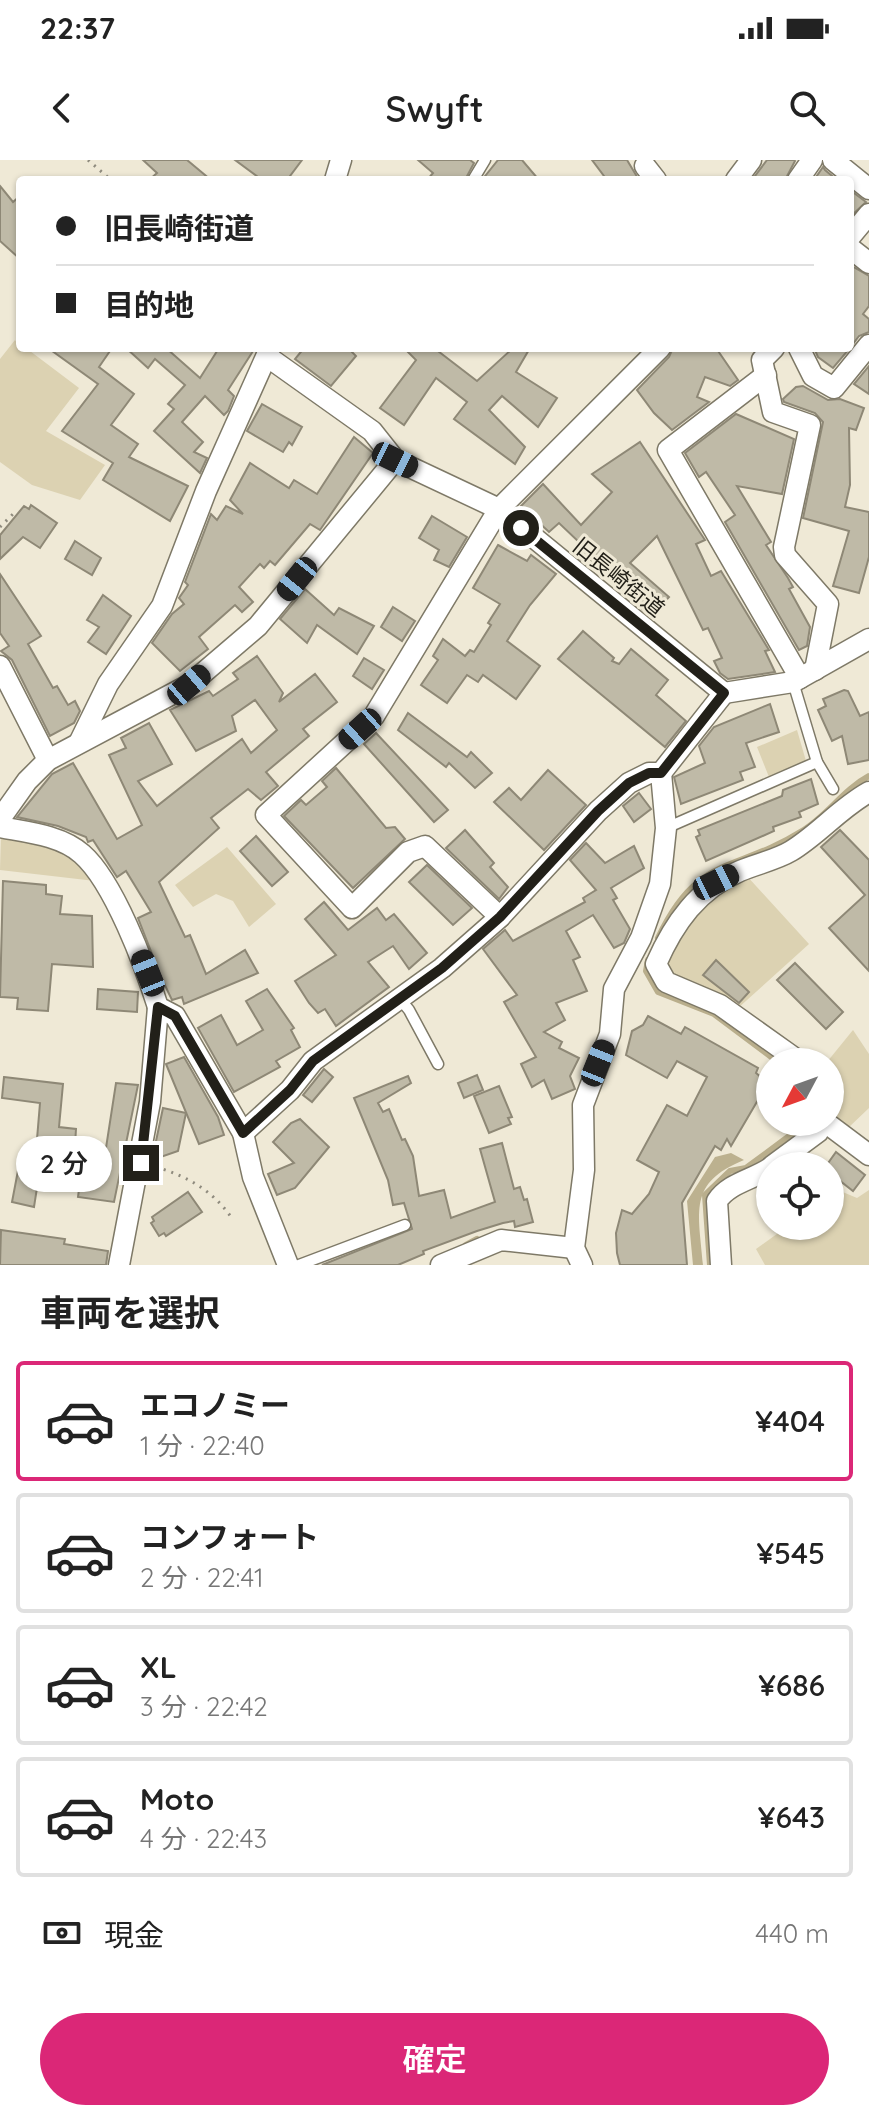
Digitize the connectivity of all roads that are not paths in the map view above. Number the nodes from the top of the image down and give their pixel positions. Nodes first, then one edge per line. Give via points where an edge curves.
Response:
1 (833, 160) edge
2 (853, 176) edge
3 (869, 214) edge
4 (854, 232) edge
5 (869, 345) edge
6 (269, 352) edge
7 (656, 352) edge
8 (770, 352) edge
9 (801, 352) edge
10 (766, 375) junction
11 (395, 460) junction
12 (499, 509) junction
13 (869, 639) edge
14 (0, 666) edge
15 (803, 677) junction
16 (724, 693) junction
17 (80, 741) junction
18 (48, 760) junction
19 (817, 762) junction
20 (661, 773) junction
21 (833, 789) dead end
22 (869, 792) edge
23 (0, 819) edge
24 (0, 827) edge
25 (666, 828) junction
26 (500, 917) junction
27 (641, 938) junction
28 (662, 949) junction
29 (400, 999) junction
30 (158, 1007) junction
31 (780, 1048) edge
32 (438, 1064) dead end
33 (243, 1133) junction
34 (813, 1136) edge
35 (843, 1136) edge
36 (791, 1152) edge
37 (869, 1155) edge
38 (756, 1178) edge
39 (405, 1225) dead end
40 (578, 1256) edge
41 (119, 1265) edge
42 (288, 1265) edge
43 (299, 1265) edge
44 (441, 1265) edge
45 (721, 1265) edge

1 - 2 street
3 - 4 street
5 - 9 street via 834,388 813,376
6 - 11 street via 372,431
6 - 17 street via 206,491 162,606 108,684
7 - 12 street
8 - 10 street via 762,360
10 - 15 street via 773,412 810,425 784,547 785,555 828,604
10 - 15 street via 668,450
11 - 12 street, 旧長崎街道
11 - 17 street via 258,626 189,685
12 - 16 street, 旧長崎街道
12 - 26 street via 374,716 266,815 352,908 408,852 425,846
13 - 15 street
14 - 18 street
15 - 16 street
15 - 19 lane
16 - 20 street
17 - 18 street
18 - 23 street
19 - 21 lane
19 - 25 lane
20 - 25 street
20 - 26 street via 629,783
22 - 28 street via 789,852 703,892
24 - 30 street via 52,838 82,854 131,933
25 - 27 street via 660,884
26 - 29 street
27 - 28 street
27 - 40 street via 614,989 610,1034 586,1093
28 - 31 street via 656,964 666,982 720,1005
29 - 32 lane
29 - 33 street via 313,1061
30 - 33 street via 175,1016
30 - 41 street via 141,1163
33 - 42 street via 253,1177
34 - 36 street
35 - 37 street
38 - 45 street via 730,1187 717,1201
39 - 43 lane
40 - 44 street via 501,1240

